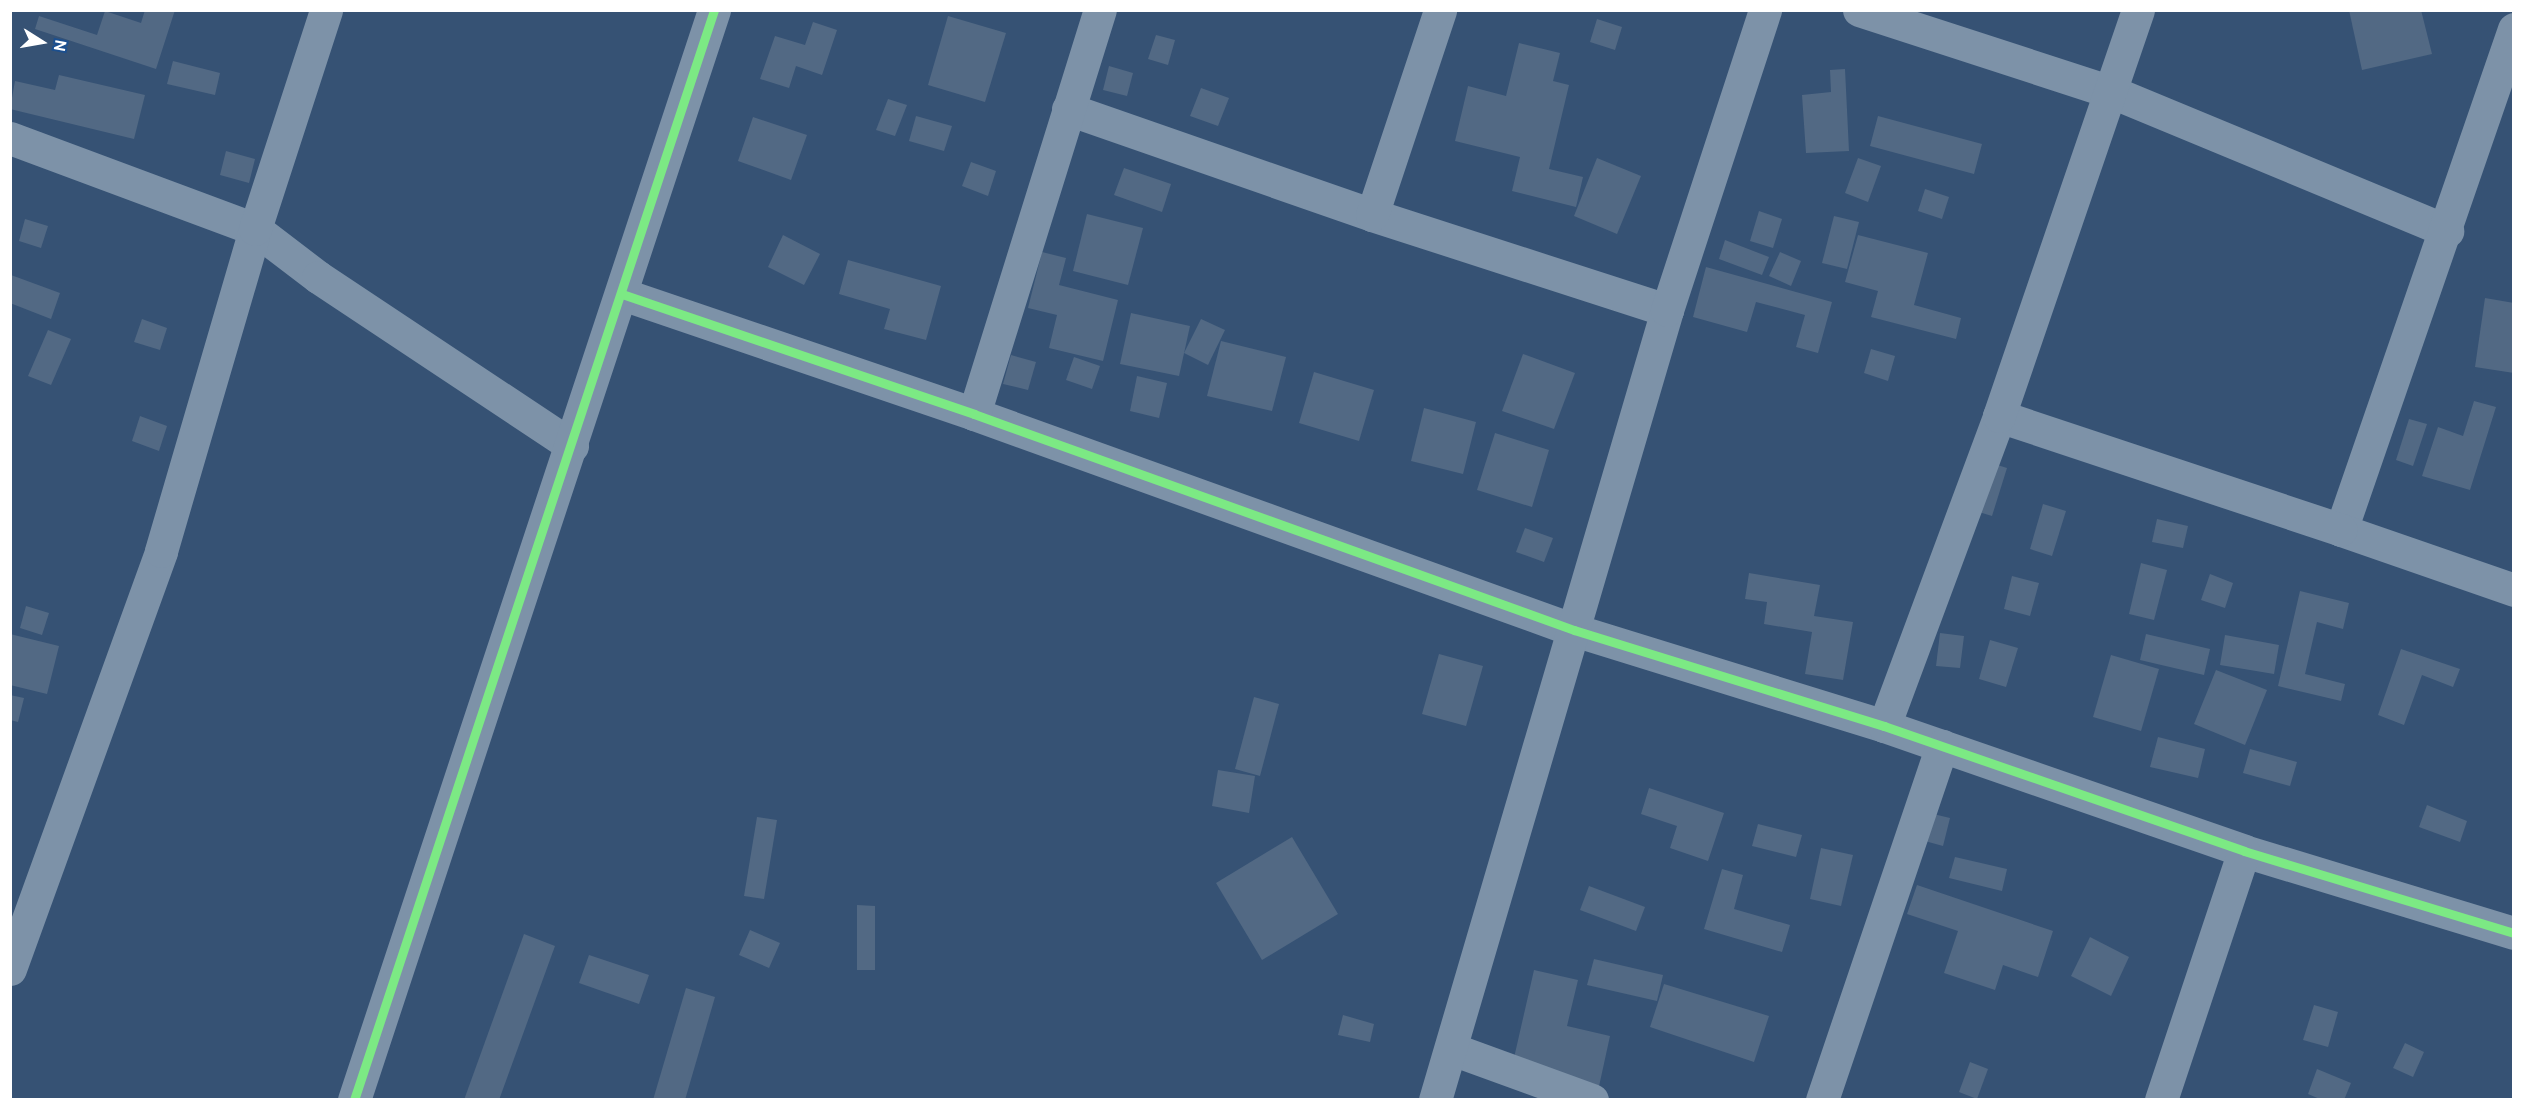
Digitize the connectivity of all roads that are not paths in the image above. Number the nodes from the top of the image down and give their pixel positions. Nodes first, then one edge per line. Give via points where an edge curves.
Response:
1 (326, 10) edge
2 (714, 10) edge
3 (1100, 10) edge
4 (1440, 10) edge
5 (1765, 10) edge
6 (1858, 10) edge
7 (2138, 10) edge
8 (2514, 29) edge
9 (2112, 92) junction
10 (1068, 109) junction
11 (10, 138) edge
12 (1372, 215) junction
13 (255, 228) junction
14 (2447, 231) junction
15 (622, 294) junction
16 (1667, 310) junction
17 (974, 414) junction
18 (1999, 416) junction
19 (572, 446) junction
20 (2341, 530) junction
21 (2514, 590) edge
22 (1574, 630) junction
23 (1884, 726) junction
24 (1942, 746) junction
25 (2244, 851) junction
26 (2514, 933) edge
27 (10, 969) edge
28 (1452, 1049) junction
29 (354, 1100) edge
30 (1435, 1100) edge
31 (1592, 1100) edge
32 (1822, 1100) edge
33 (2161, 1100) edge

1 - 13 street
2 - 15 street
3 - 10 street
4 - 12 street
5 - 16 street
6 - 9 street
7 - 9 street
8 - 14 street
9 - 14 street
9 - 18 street
10 - 12 street
10 - 17 street
11 - 13 street
12 - 16 street
13 - 19 street via 318,277
13 - 27 street via 161,551
14 - 20 street
15 - 17 street
15 - 19 street
16 - 22 street
17 - 22 street
18 - 20 street
18 - 23 street
19 - 29 street
20 - 21 street
22 - 23 street
22 - 28 street
23 - 24 street
24 - 25 street
24 - 32 street
25 - 26 street
25 - 33 street
28 - 30 street
28 - 31 street

